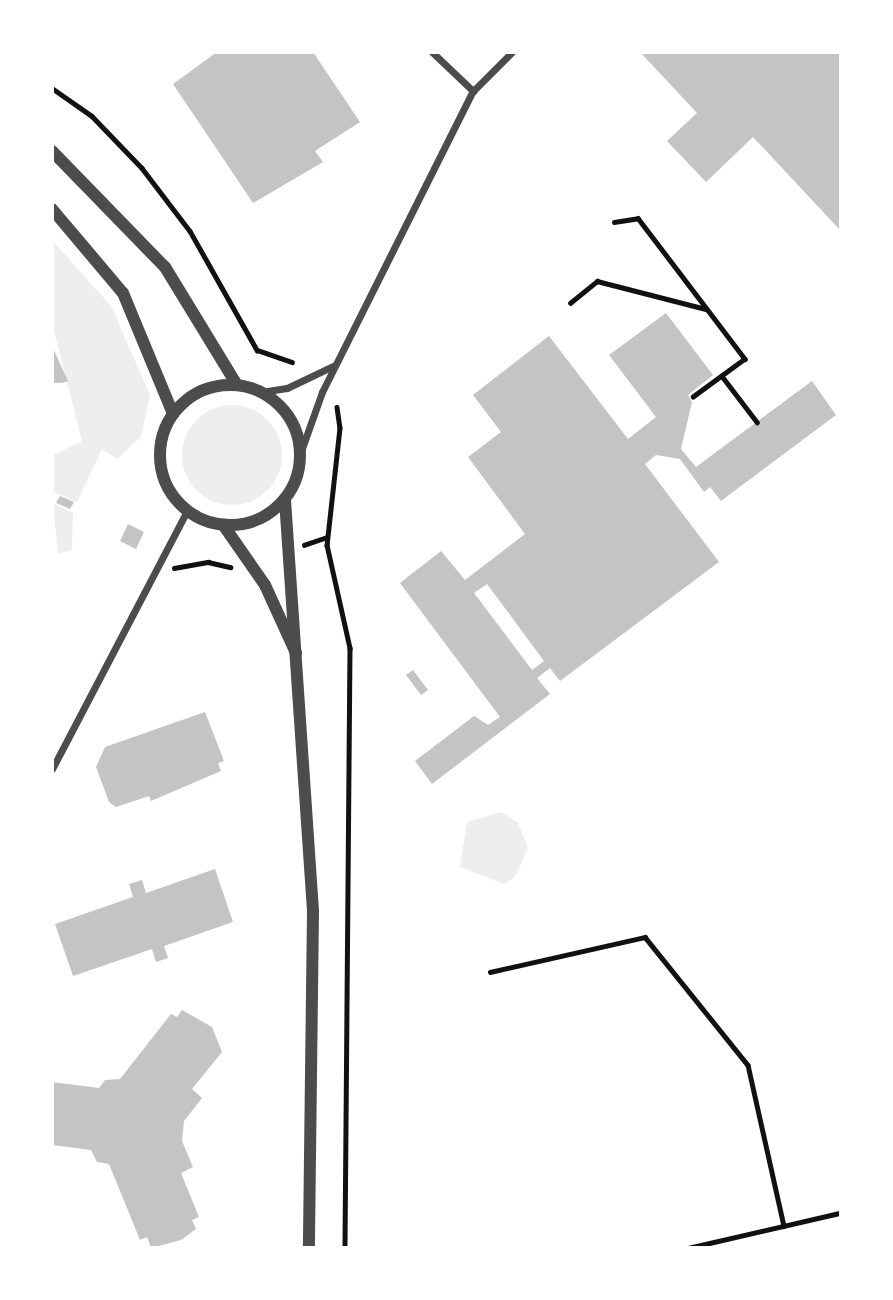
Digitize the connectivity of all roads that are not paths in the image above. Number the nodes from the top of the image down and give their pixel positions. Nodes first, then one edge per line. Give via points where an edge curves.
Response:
1 (432, 52) edge
2 (512, 52) edge
3 (473, 91) junction
4 (52, 151) edge
5 (52, 209) edge
6 (336, 364) junction
7 (237, 385) junction
8 (261, 392) junction
9 (173, 414) junction
10 (301, 451) junction
11 (285, 500) junction
12 (187, 511) junction
13 (224, 526) junction
14 (298, 658) junction
15 (52, 769) edge
16 (309, 1248) edge

1 - 3 street
2 - 3 street
3 - 6 street
4 - 7 street via 164,267
5 - 9 street via 123,293
6 - 8 street via 287,388
6 - 10 street
7 - 8 street
7 - 9 street via 201,391
8 - 10 street via 289,416
9 - 12 street via 162,438 160,465 169,491
10 - 11 street
11 - 13 street via 258,520
11 - 14 street
12 - 13 street
12 - 15 street
13 - 14 street via 265,585
14 - 16 street via 313,911

